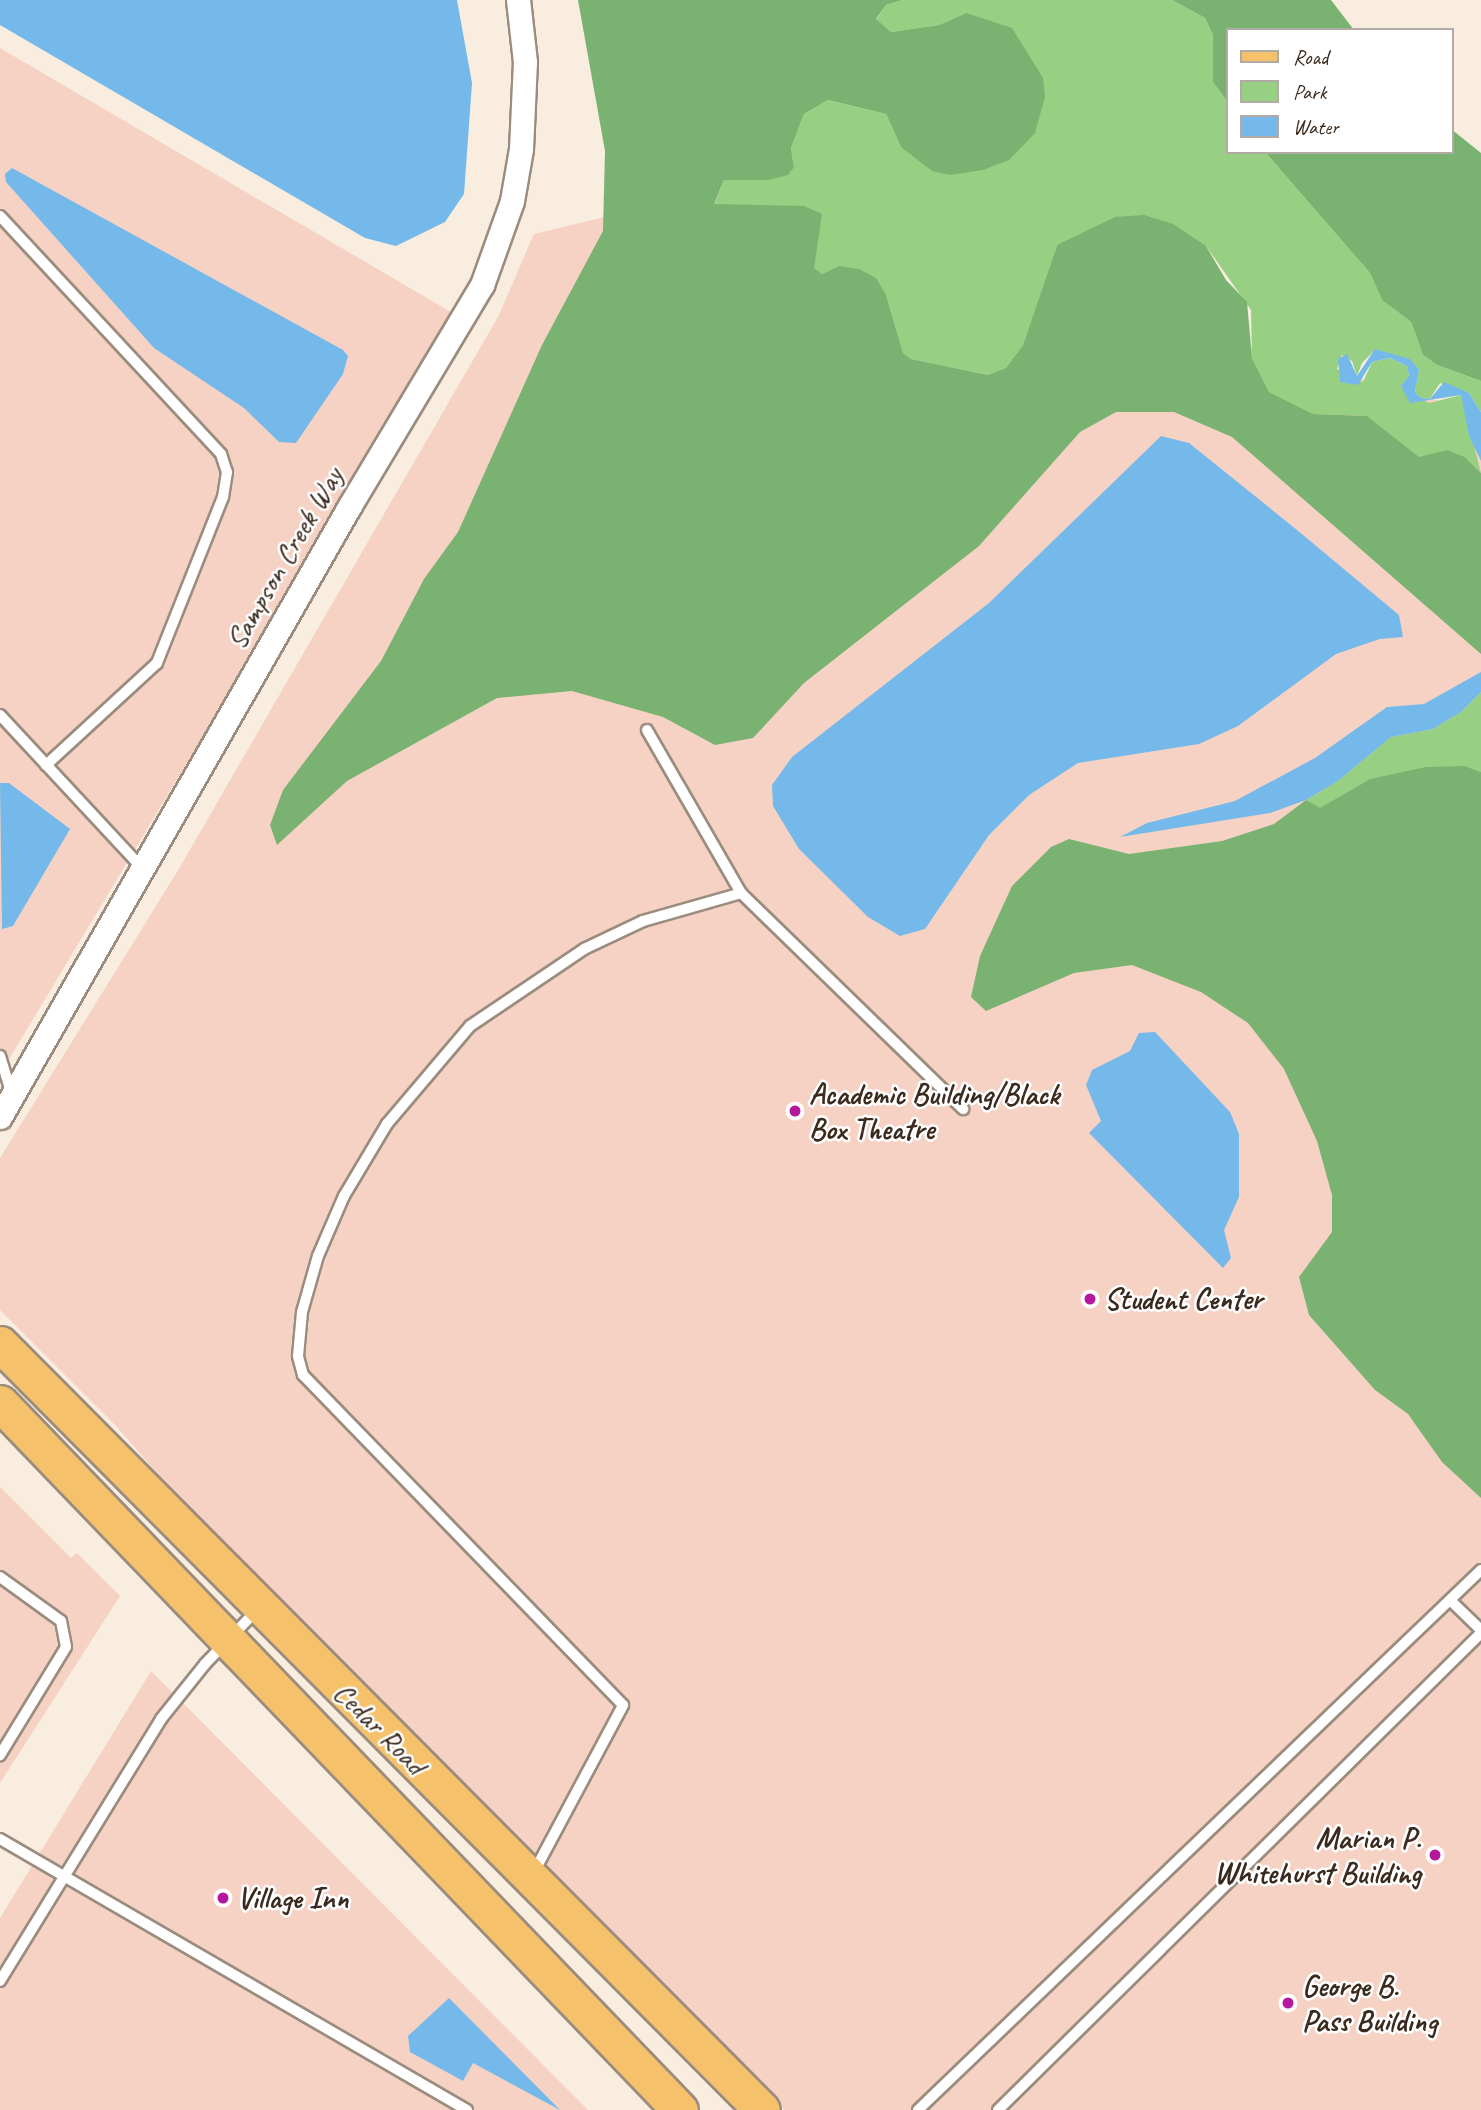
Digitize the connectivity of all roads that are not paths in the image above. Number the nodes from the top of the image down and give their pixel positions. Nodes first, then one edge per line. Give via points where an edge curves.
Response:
1 (518, 0) edge
2 (0, 216) edge
3 (0, 715) edge
4 (647, 730) dead end
5 (46, 765) junction
6 (142, 869) junction
7 (741, 893) junction
8 (0, 1056) edge
9 (6, 1107) edge
10 (963, 1109) dead end
11 (0, 1344) edge
12 (0, 1403) edge
13 (1481, 1570) edge
14 (0, 1577) edge
15 (1450, 1600) junction
16 (259, 1608) junction
17 (1481, 1632) edge
18 (228, 1639) junction
19 (0, 1755) edge
20 (0, 1839) edge
21 (62, 1877) junction
22 (531, 1878) junction
23 (0, 1981) edge
24 (467, 2110) edge
25 (680, 2110) edge
26 (762, 2110) edge
27 (918, 2110) edge
28 (998, 2110) edge

1 - 6 street, Sampson Creek Way via 526,62 521,149 509,211 482,285
2 - 5 lane via 221,454 227,472 223,497 157,663
3 - 5 lane
4 - 7 lane
5 - 6 lane
6 - 9 street, Sampson Creek Way
7 - 10 lane
7 - 22 lane via 643,921 584,949 470,1026 387,1124 344,1196 318,1256 302,1312 298,1356 303,1375 623,1705
8 - 9 lane
11 - 16 main road, Cedar Road
12 - 18 main road, Cedar Road
13 - 15 lane
14 - 19 lane via 61,1620 66,1647
15 - 17 lane
15 - 27 lane
16 - 18 lane
16 - 22 main road, Cedar Road
17 - 28 lane
18 - 21 lane via 161,1719
18 - 25 main road, Cedar Road
20 - 21 lane
21 - 23 lane
21 - 24 lane
22 - 26 main road, Cedar Road

